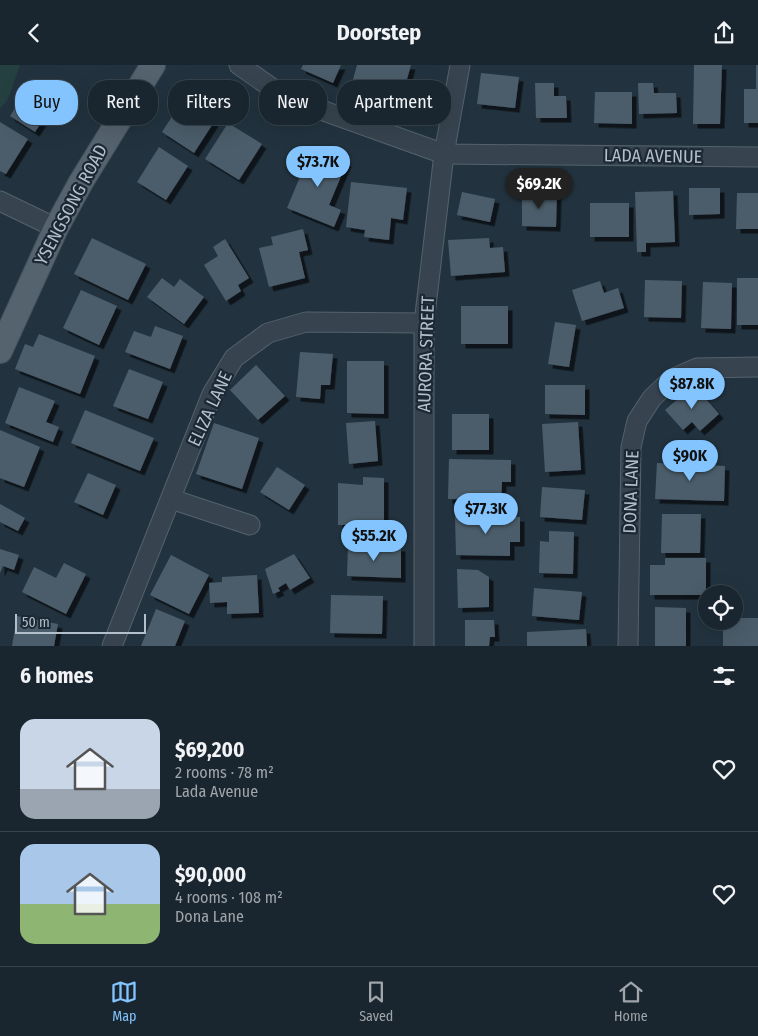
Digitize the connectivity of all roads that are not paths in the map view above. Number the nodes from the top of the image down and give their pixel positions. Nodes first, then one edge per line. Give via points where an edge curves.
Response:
1 (153, 65) edge
2 (239, 65) edge
3 (460, 65) edge
4 (444, 154) junction
5 (758, 157) edge
6 (0, 201) edge
7 (56, 228) junction
8 (424, 323) junction
9 (0, 351) edge
10 (758, 367) edge
11 (171, 499) junction
12 (250, 525) dead end
13 (112, 646) edge
14 (424, 646) edge
15 (628, 646) edge

1 - 7 main road, YSENGSONG ROAD
2 - 4 street, LADA AVENUE via 285,97
3 - 4 street, AURORA STREET
4 - 5 street, LADA AVENUE
4 - 8 street, AURORA STREET
6 - 7 street
7 - 9 main road, YSENGSONG ROAD
8 - 11 street, ELIZA LANE via 306,322 268,333 234,358 212,394
8 - 14 street, AURORA STREET
10 - 15 street, DONA LANE via 697,368 672,379 652,398 638,421 631,447
11 - 12 street
11 - 13 street, ELIZA LANE

